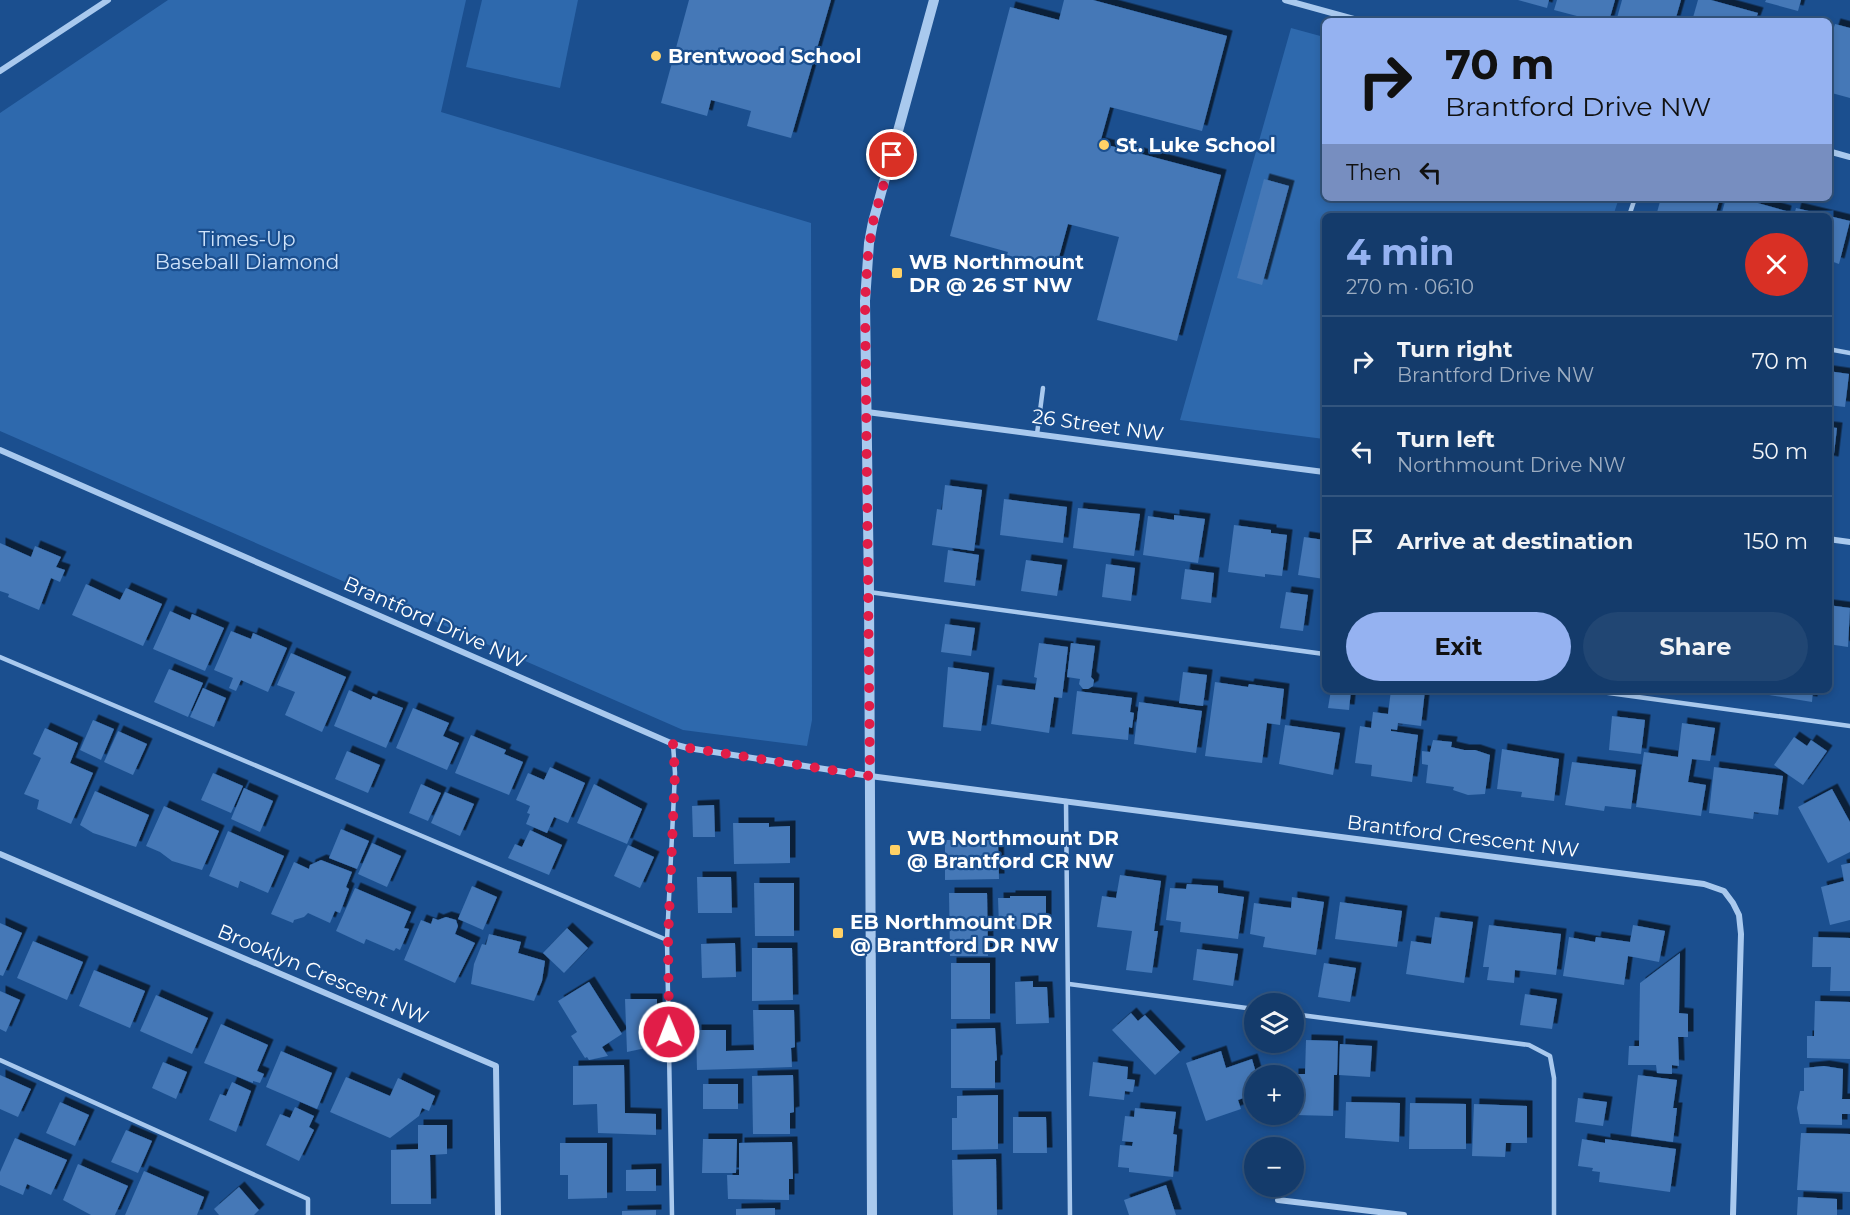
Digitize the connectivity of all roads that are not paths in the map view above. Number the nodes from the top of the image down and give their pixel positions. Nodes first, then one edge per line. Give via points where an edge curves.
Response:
1 (108, 0) edge
2 (934, 0) edge
3 (1285, 0) edge
4 (1351, 18) edge
5 (0, 71) edge
6 (1832, 152) edge
7 (1850, 157) edge
8 (1832, 350) edge
9 (1850, 353) edge
10 (1043, 388) dead end
11 (867, 412) junction
12 (1037, 434) junction
13 (0, 450) edge
14 (1322, 472) edge
15 (1832, 540) edge
16 (1850, 542) edge
17 (869, 592) junction
18 (1322, 654) edge
19 (0, 657) edge
20 (1609, 693) edge
21 (1850, 726) edge
22 (673, 744) junction
23 (870, 776) junction
24 (1066, 801) junction
25 (0, 854) edge
26 (668, 940) junction
27 (1068, 984) junction
28 (1244, 1008) edge
29 (1304, 1015) edge
30 (0, 1060) edge
31 (1278, 1200) dead end
32 (308, 1215) edge
33 (498, 1215) edge
34 (672, 1215) edge
35 (872, 1215) edge
36 (1070, 1215) edge
37 (1404, 1215) edge
38 (1554, 1215) edge
39 (1734, 1215) edge

1 - 5 street
2 - 11 street via 869,243 865,301
3 - 4 street
6 - 7 street
8 - 9 lane
10 - 12 lane
11 - 12 street, 26 Street NW
11 - 17 street
12 - 14 street, 26 Street NW
13 - 22 street, Brantford Drive NW
15 - 16 street
17 - 18 lane
17 - 23 street
19 - 26 lane
20 - 21 lane
22 - 23 street, Brantford Drive NW
22 - 26 lane
23 - 24 street, Brantford Crescent NW
23 - 35 street
24 - 27 lane
24 - 39 street, Brantford Crescent NW via 1704,884 1724,891 1739,915 1742,934
25 - 33 street, Brooklyn Crescent NW via 496,1066
26 - 34 lane
27 - 28 lane
27 - 36 lane
29 - 38 lane via 1529,1045 1550,1056 1554,1078
30 - 32 lane via 308,1199
31 - 37 street

